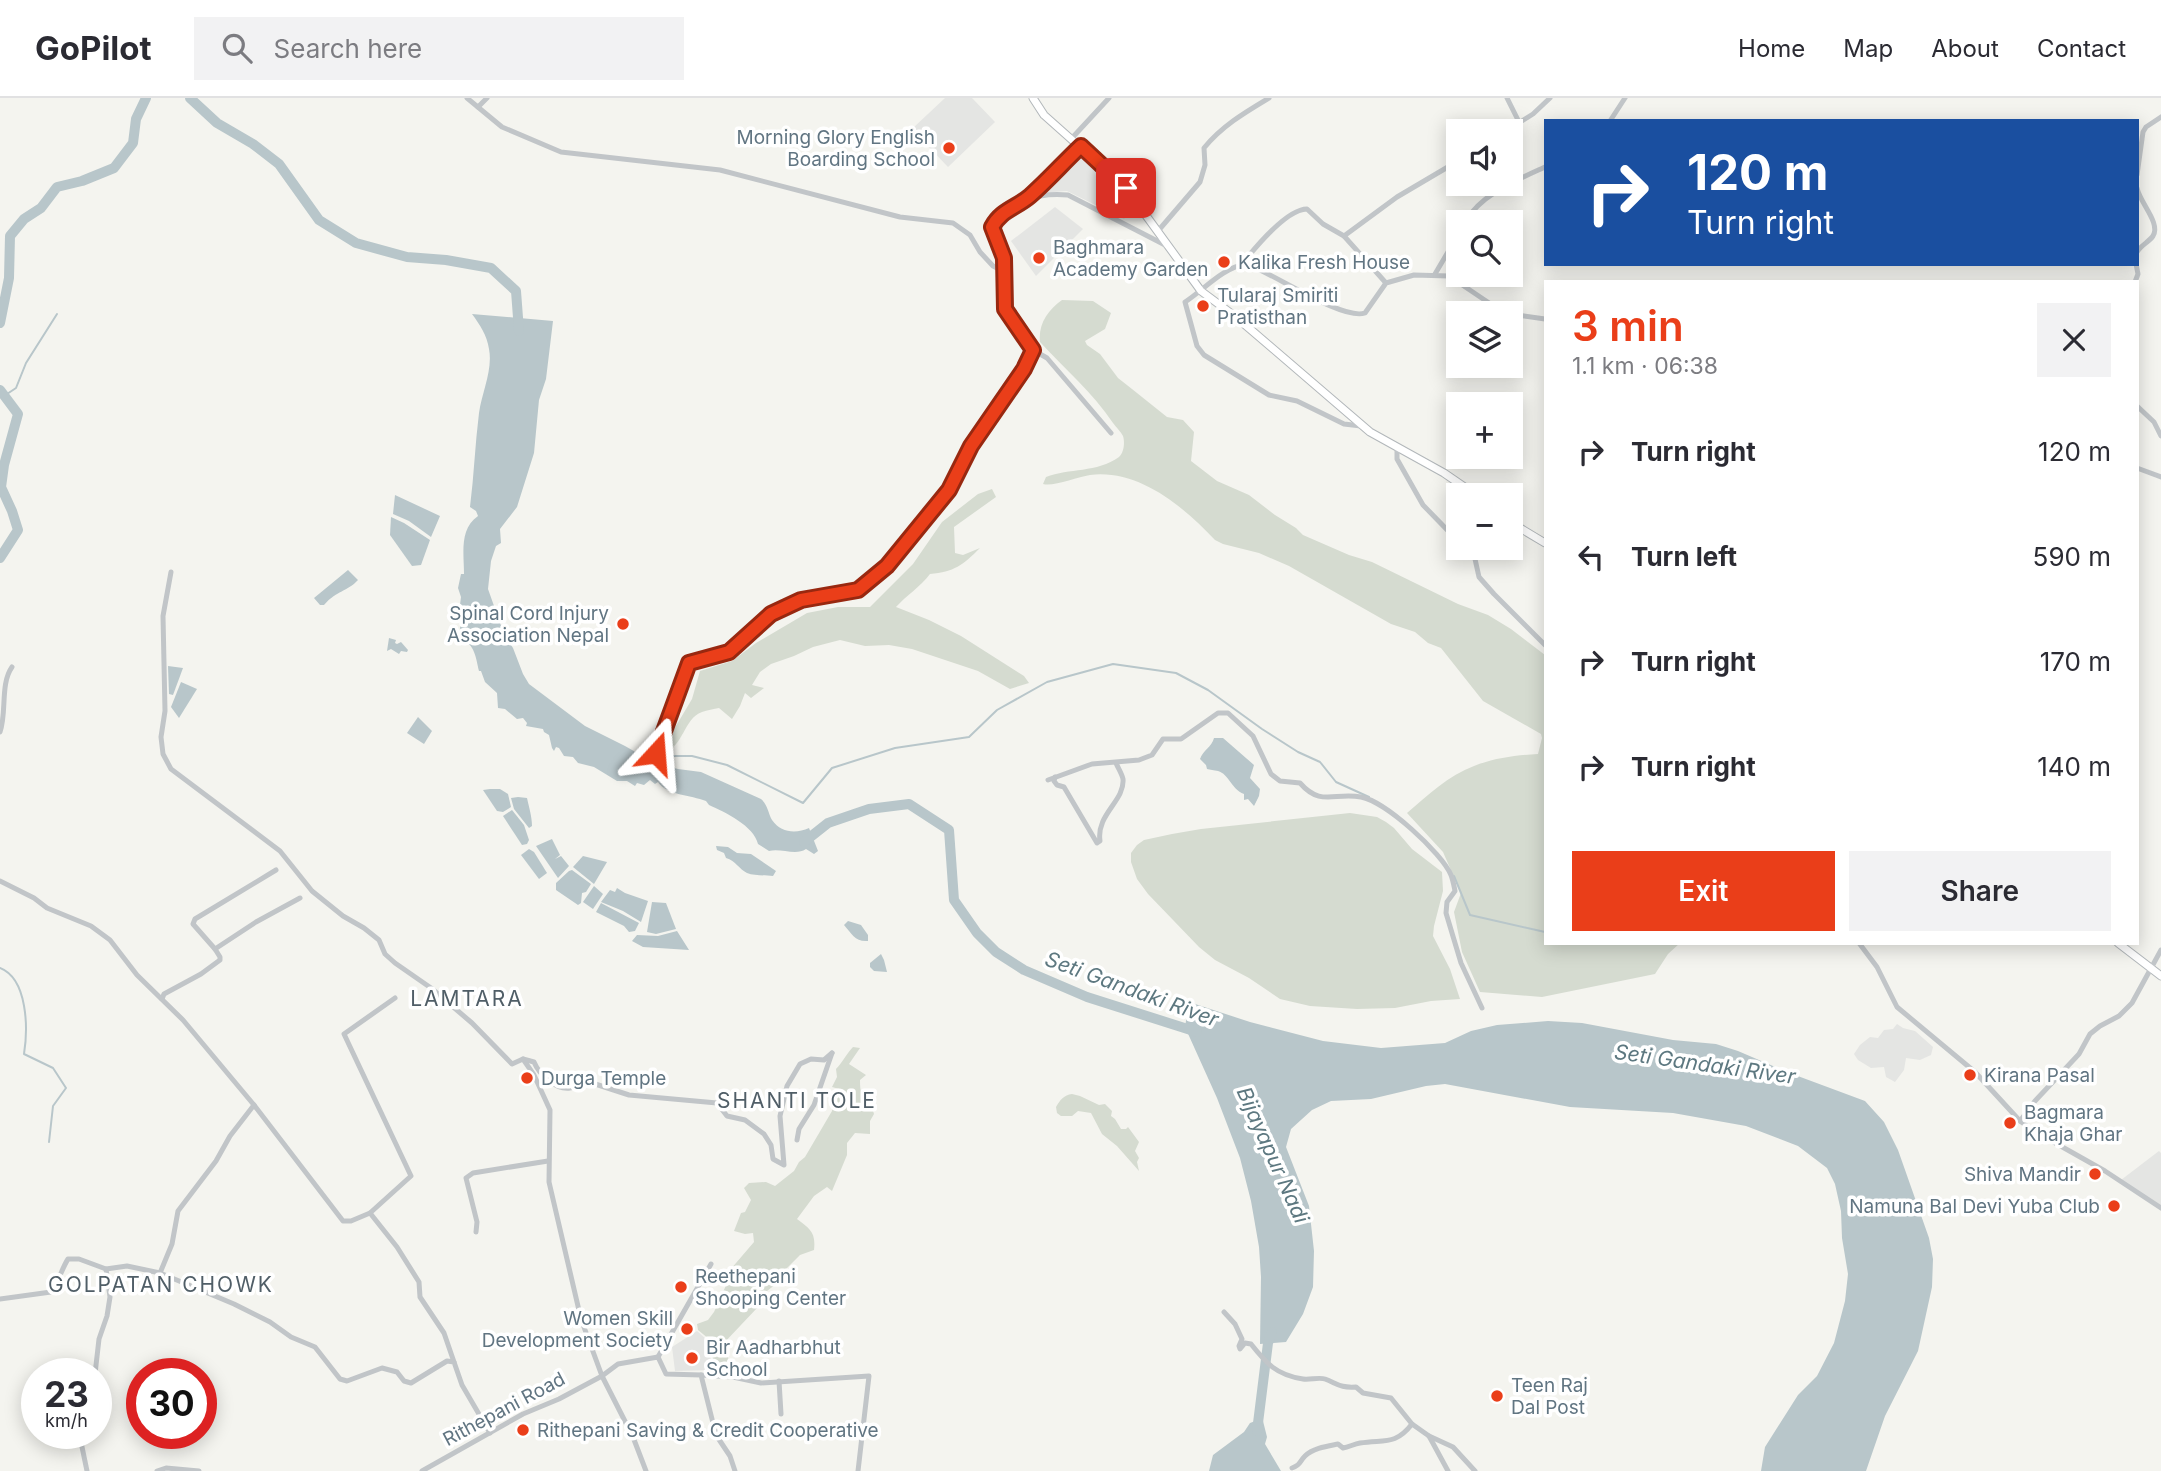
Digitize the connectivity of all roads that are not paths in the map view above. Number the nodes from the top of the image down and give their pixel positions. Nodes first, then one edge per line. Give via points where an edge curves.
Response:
1 (467, 98) edge
2 (487, 98) edge
3 (1033, 98) edge
4 (1109, 98) edge
5 (1269, 98) edge
6 (1507, 98) edge
7 (1550, 98) edge
8 (1625, 98) edge
9 (478, 107) junction
10 (2161, 117) edge
11 (1518, 119) edge
12 (1611, 119) edge
13 (1523, 120) edge
14 (1072, 138) junction
15 (1081, 146) junction
16 (2139, 161) edge
17 (1446, 168) edge
18 (1544, 168) edge
19 (2139, 194) edge
20 (1028, 198) junction
21 (1472, 210) edge
22 (1158, 232) junction
23 (1344, 236) junction
24 (1169, 247) junction
25 (2139, 247) edge
26 (1446, 255) edge
27 (1242, 264) junction
28 (1005, 272) junction
29 (1435, 274) junction
30 (1386, 283) junction
31 (1201, 291) junction
32 (1487, 301) edge
33 (1523, 316) edge
34 (1544, 319) edge
35 (1033, 350) junction
36 (2139, 407) edge
37 (1362, 426) junction
38 (1111, 432) dead end
39 (2161, 436) edge
40 (1396, 448) junction
41 (2139, 469) edge
42 (2161, 477) edge
43 (1459, 483) edge
44 (1446, 529) edge
45 (1523, 530) edge
46 (1544, 542) edge
47 (1475, 560) edge
48 (171, 572) dead end
49 (1544, 644) edge
50 (12, 667) dead end
51 (0, 732) edge
52 (656, 753) dead end
53 (1116, 763) junction
54 (1055, 777) junction
55 (1048, 780) dead end
56 (276, 870) dead end
57 (0, 881) edge
58 (300, 898) dead end
59 (1860, 945) edge
60 (2121, 945) edge
61 (215, 948) junction
62 (2161, 950) edge
63 (2150, 968) junction
64 (2161, 976) edge
65 (395, 998) dead end
66 (162, 999) junction
67 (1482, 1007) dead end
68 (523, 1059) junction
69 (254, 1105) junction
70 (2020, 1121) junction
71 (797, 1140) dead end
72 (548, 1161) junction
73 (2161, 1209) edge
74 (370, 1213) junction
75 (476, 1232) dead end
76 (711, 1264) dead end
77 (106, 1269) junction
78 (160, 1273) junction
79 (0, 1299) edge
80 (1224, 1312) dead end
81 (658, 1357) junction
82 (97, 1358) edge
83 (454, 1362) junction
84 (701, 1375) junction
85 (602, 1376) junction
86 (779, 1381) junction
87 (781, 1414) dead end
88 (1412, 1424) junction
89 (490, 1433) junction
90 (1429, 1436) junction
91 (82, 1449) edge
92 (1293, 1468) dead end
93 (87, 1471) edge
94 (157, 1471) edge
95 (199, 1471) edge
96 (422, 1471) edge
97 (646, 1471) edge
98 (736, 1471) edge
99 (858, 1471) edge
100 (1448, 1471) edge
101 (1475, 1471) edge

1 - 9 street
2 - 9 street
3 - 14 main road via 1044,115
4 - 14 street
5 - 22 street via 1217,131 1204,148 1200,182
6 - 11 street
7 - 13 street
8 - 12 street
9 - 28 street via 502,127 561,152 720,170 900,217 953,223 970,235 992,266
10 - 16 street via 2143,132
14 - 15 main road
15 - 20 street
15 - 22 main road via 1126,188
17 - 23 street
18 - 21 street
19 - 25 street via 2156,229
20 - 24 street via 1068,195
20 - 28 street via 1004,212 992,227
22 - 24 main road
23 - 27 street via 1307,209 1300,209 1269,233
23 - 30 street
24 - 31 main road
26 - 29 street
27 - 30 street via 1357,315 1365,313
27 - 31 street
28 - 35 street via 1005,309
29 - 30 street
29 - 32 street via 1454,278
31 - 37 main road
31 - 37 street via 1185,302 1197,346 1204,355 1269,395 1297,401 1344,424
33 - 34 street
35 - 38 street via 1047,358
35 - 52 street via 971,446 949,490 887,566 858,590 801,600 771,614 729,652 689,663
36 - 39 street
37 - 40 main road
40 - 43 main road
40 - 44 street via 1397,459 1423,505
41 - 42 street
45 - 46 main road
47 - 49 street via 1479,577
48 - 68 street via 163,616 165,711 161,737 171,769 280,851 312,891 379,940 395,963 472,1023 512,1064
50 - 51 street
53 - 54 street via 1092,764
53 - 54 street via 1123,779 1097,842 1065,787 1056,785
53 - 67 street via 1152,755 1163,739 1181,739 1218,713 1228,713 1253,736 1270,774 1280,781 1300,783 1310,794 1322,797 1363,797 1381,806 1403,821 1451,875 1455,891 1446,913 1461,963
54 - 55 street
56 - 61 street via 195,919 193,924
57 - 66 street via 91,926 110,940
58 - 61 street
59 - 70 street via 1897,1007 1975,1072
60 - 63 main road
61 - 66 street via 220,960
62 - 63 street
63 - 64 main road
63 - 70 street via 2132,1003 2091,1034
65 - 74 street via 344,1034 411,1176
66 - 69 street
68 - 71 street via 534,1062 552,1083 566,1089 586,1081 629,1095 717,1103 727,1116 745,1120 764,1134 773,1159 784,1165 780,1116 788,1086 800,1064 832,1054
68 - 72 street via 550,1110
69 - 74 street via 343,1222
69 - 78 street via 178,1211
70 - 73 street
72 - 75 street via 473,1172 466,1178
72 - 85 street via 552,1199 581,1319
74 - 83 street via 419,1282 420,1297 444,1333
76 - 81 street
77 - 78 street via 127,1266
77 - 79 street via 68,1259 51,1292
77 - 82 street via 110,1297
78 - 83 street via 234,1304 315,1348 340,1379 347,1381 382,1368 411,1383 447,1361
80 - 88 street via 1239,1331 1240,1349 1251,1344 1270,1367 1294,1377 1324,1378 1339,1386 1356,1387 1363,1394 1391,1398
81 - 84 street via 666,1374
81 - 85 street, Rithepani Road via 618,1364
83 - 89 street
84 - 86 street
84 - 98 street via 716,1435
85 - 89 street, Rithepani Road
85 - 97 street
86 - 87 street
86 - 99 street via 869,1376
88 - 90 street
88 - 92 street via 1396,1439 1318,1448
89 - 96 street, Rithepani Road
90 - 100 street
90 - 101 street via 1453,1447
91 - 93 street
94 - 95 street

